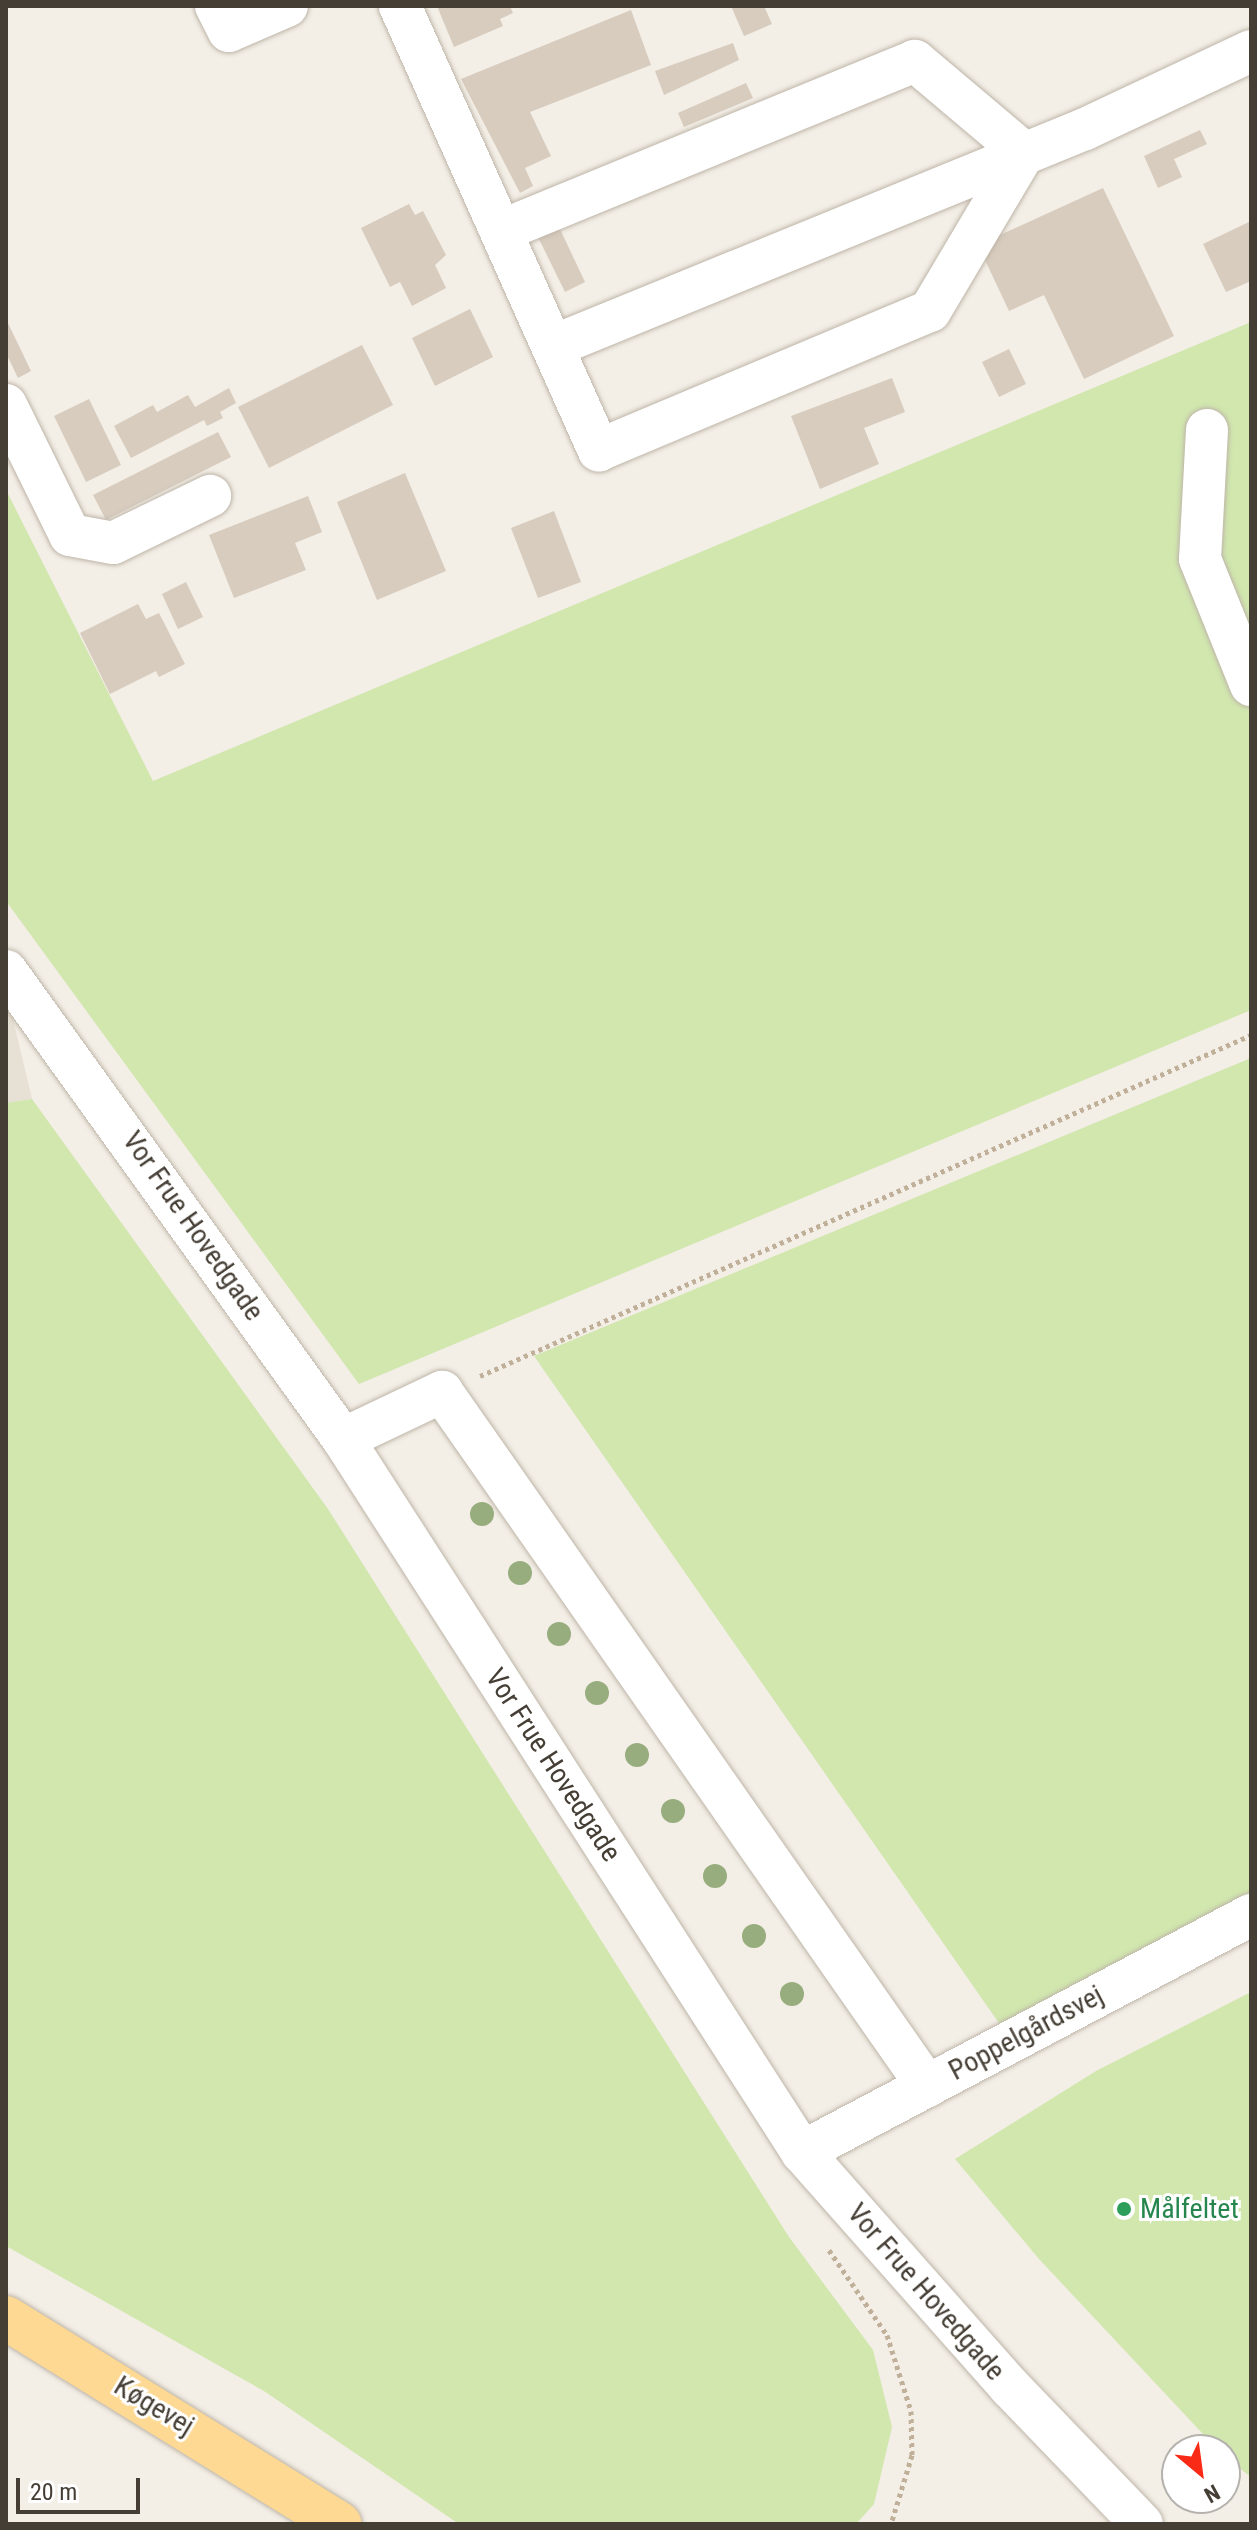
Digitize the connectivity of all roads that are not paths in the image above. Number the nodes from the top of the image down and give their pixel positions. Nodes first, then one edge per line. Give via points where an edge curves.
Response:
1 (216, 6) edge
2 (287, 6) edge
3 (400, 6) edge
4 (1251, 51) edge
5 (1024, 153) junction
6 (503, 230) junction
7 (556, 345) junction
8 (6, 405) edge
9 (1207, 430) dead end
10 (210, 496) dead end
11 (1251, 685) edge
12 (6, 971) edge
13 (343, 1439) junction
14 (1251, 1915) edge
15 (927, 2086) junction
16 (802, 2152) junction
17 (6, 2318) edge
18 (340, 2524) edge
19 (1142, 2524) edge

1 - 2 street via 229,31
3 - 6 street
4 - 5 street
5 - 6 street via 915,61
5 - 7 street
5 - 7 street via 930,311 599,450
6 - 7 street
8 - 10 street via 70,535 113,543
9 - 11 street via 1200,559
12 - 13 street, Vor Frue Hovedgade
13 - 15 street via 442,1392
13 - 16 street, Vor Frue Hovedgade
14 - 15 street, Poppelgårdsvej
15 - 16 street, Poppelgårdsvej
16 - 19 street, Vor Frue Hovedgade via 1010,2387
17 - 18 main road, Køgevej

